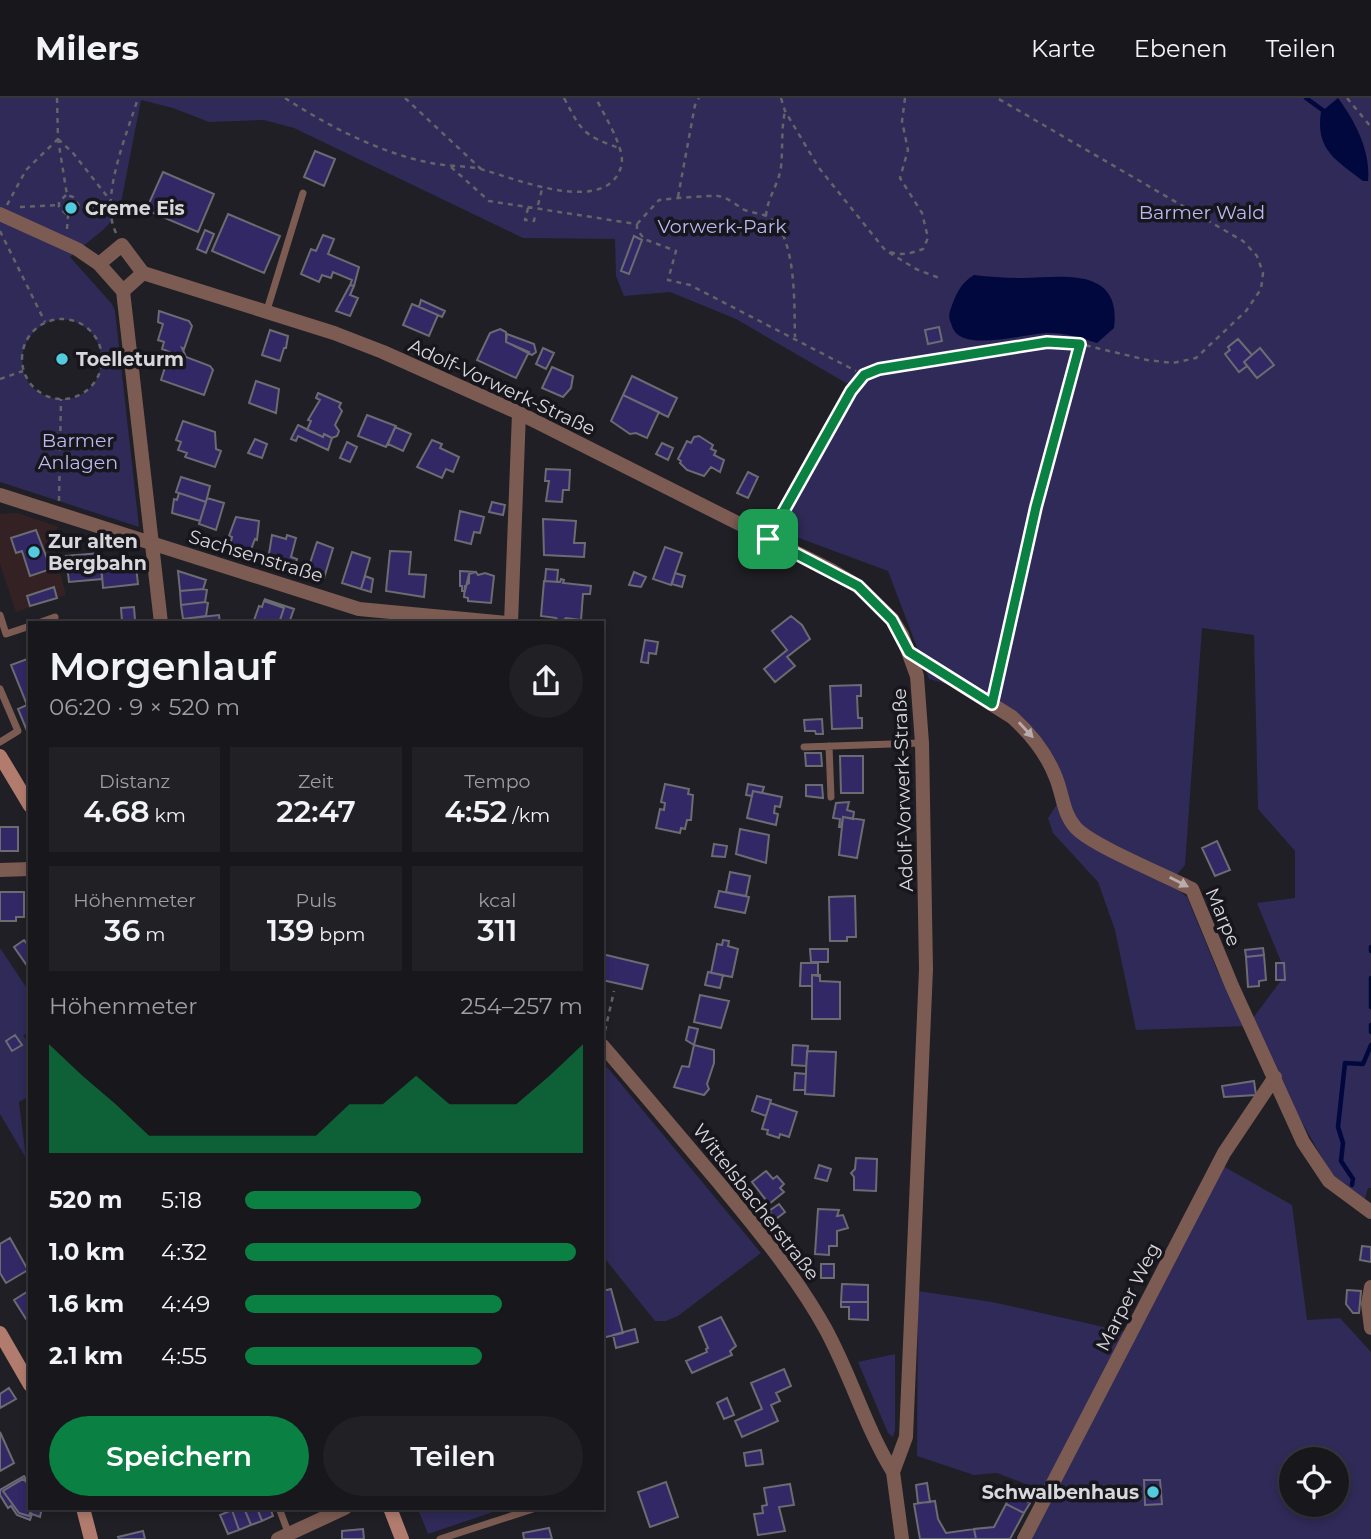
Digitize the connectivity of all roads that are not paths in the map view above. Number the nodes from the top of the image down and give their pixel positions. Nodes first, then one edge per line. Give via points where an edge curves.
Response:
1 (303, 193) dead end
2 (3, 212) edge
3 (99, 264) junction
4 (144, 273) junction
5 (123, 291) junction
6 (267, 310) junction
7 (947, 358) road end
8 (519, 413) junction
9 (0, 495) edge
10 (768, 539) junction
11 (152, 544) junction
12 (0, 615) edge
13 (54, 617) dead end
14 (43, 621) edge
15 (161, 621) edge
16 (488, 621) edge
17 (509, 621) edge
18 (28, 627) edge
19 (909, 652) junction
20 (0, 689) edge
21 (0, 742) edge
22 (922, 743) junction
23 (829, 746) junction
24 (804, 747) dead end
25 (0, 756) edge
26 (831, 797) dead end
27 (28, 803) edge
28 (28, 869) edge
29 (0, 870) edge
30 (604, 1047) edge
31 (1275, 1077) junction
32 (1371, 1212) edge
33 (1371, 1287) edge
34 (1371, 1328) edge
35 (0, 1333) edge
36 (28, 1382) edge
37 (893, 1472) junction
38 (84, 1510) edge
39 (279, 1510) edge
40 (341, 1510) edge
41 (391, 1510) edge
42 (530, 1510) edge
43 (283, 1536) edge
44 (91, 1539) edge
45 (402, 1539) edge
46 (440, 1539) edge
47 (902, 1539) edge
48 (1024, 1539) edge

1 - 6 lane
2 - 3 street
3 - 4 street via 122,246
3 - 5 street
4 - 5 street
4 - 6 street, Adolf-Vorwerk-Straße
5 - 11 street
6 - 8 street, Adolf-Vorwerk-Straße via 383,352
7 - 10 lane via 864,375
8 - 10 street, Adolf-Vorwerk-Straße
8 - 17 street
9 - 11 street, Sachsenstraße
10 - 19 street, Adolf-Vorwerk-Straße via 858,586 892,620
11 - 15 street
11 - 16 street, Sachsenstraße via 359,609
12 - 18 lane via 6,634
13 - 14 lane
19 - 22 street, Adolf-Vorwerk-Straße via 917,676
19 -> 31 street, Marpe via 1012,717 1039,746 1077,830 1192,889
20 - 21 lane via 18,731
22 - 23 lane
22 - 37 street, Adolf-Vorwerk-Straße via 926,888 923,1052 906,1437
23 - 24 lane
23 - 26 lane
25 - 27 street
28 - 29 street
30 - 37 street, Wittelsbacherstraße via 763,1236 799,1287 825,1328
31 - 32 street, Marpe via 1315,1163 1329,1181
31 - 48 street, Marper Weg via 1224,1153
33 - 34 street
35 - 36 street
37 - 47 street, Adolf-Vorwerk-Straße
38 - 44 street
39 - 43 lane
40 - 43 street
41 - 45 street
42 - 46 lane

